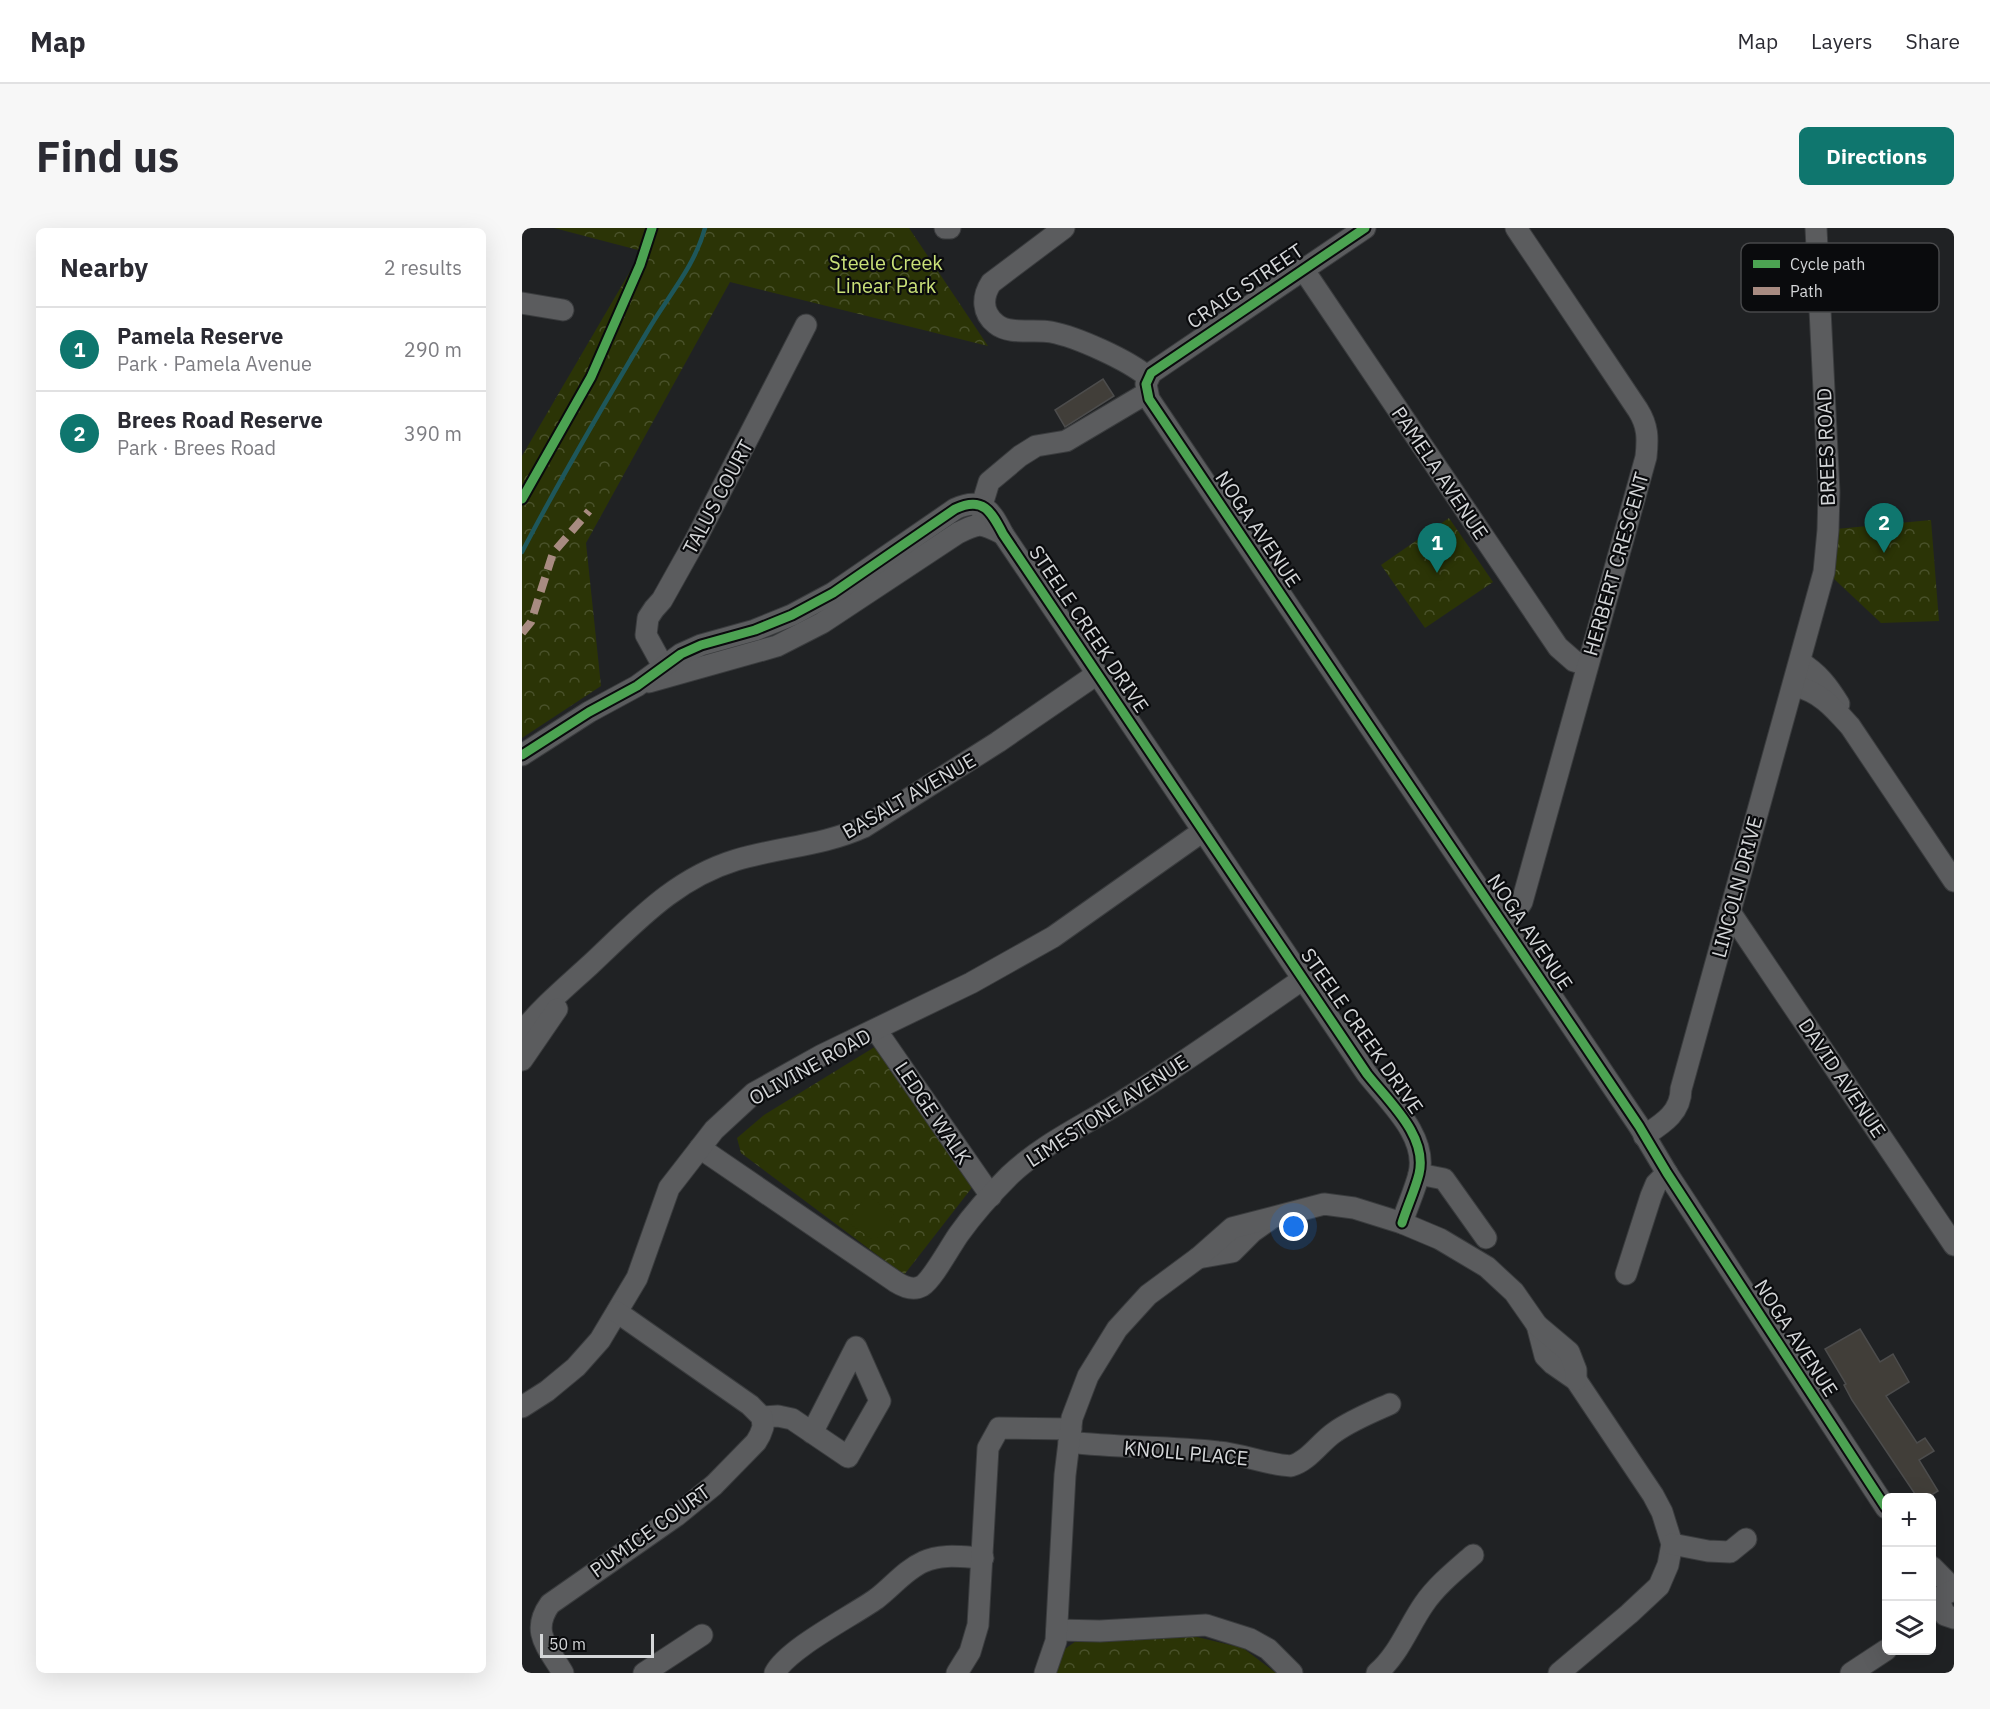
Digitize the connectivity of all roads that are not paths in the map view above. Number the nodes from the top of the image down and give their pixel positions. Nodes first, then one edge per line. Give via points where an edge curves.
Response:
1 (945, 228) edge
2 (950, 228) edge
3 (1064, 228) edge
4 (1365, 228) edge
5 (1516, 228) edge
6 (1816, 228) edge
7 (1817, 243) edge
8 (1303, 269) junction
9 (522, 303) edge
10 (563, 310) dead end
11 (1820, 312) edge
12 (807, 325) dead end
13 (1147, 385) junction
14 (983, 515) junction
15 (1800, 662) junction
16 (1587, 665) junction
17 (663, 666) junction
18 (1097, 674) junction
19 (637, 686) junction
20 (1794, 686) junction
21 (1850, 726) junction
22 (522, 755) edge
23 (1203, 831) junction
24 (1954, 880) edge
25 (1730, 912) junction
26 (1503, 924) junction
27 (590, 965) junction
28 (1303, 979) junction
29 (876, 1030) junction
30 (522, 1032) edge
31 (522, 1060) edge
32 (1641, 1131) junction
33 (699, 1148) junction
34 (1667, 1173) junction
35 (1419, 1174) junction
36 (991, 1196) junction
37 (1402, 1222) junction
38 (1486, 1238) dead end
39 (1954, 1245) edge
40 (1626, 1274) dead end
41 (617, 1312) junction
42 (1390, 1404) dead end
43 (522, 1407) edge
44 (762, 1417) junction
45 (812, 1433) junction
46 (1070, 1436) junction
47 (1882, 1500) edge
48 (1746, 1539) dead end
49 (1672, 1544) junction
50 (1473, 1555) dead end
51 (983, 1558) junction
52 (1936, 1580) edge
53 (1936, 1587) edge
54 (1944, 1606) edge
55 (1057, 1630) junction
56 (702, 1635) dead end
57 (1882, 1653) edge
58 (563, 1673) edge
59 (644, 1673) edge
60 (775, 1673) edge
61 (957, 1673) edge
62 (1045, 1673) edge
63 (1292, 1673) edge
64 (1377, 1673) edge
65 (1559, 1673) edge
66 (1851, 1673) edge

1 - 2 street
3 - 13 street via 991,283 983,302 988,314 1005,329 1058,333 1106,352 1136,367
4 - 8 street, CRAIG STREET
5 - 16 street, HERBERT CRESCENT via 1642,415 1649,434 1647,457
6 - 7 street, BREES ROAD
8 - 13 street, CRAIG STREET via 1162,364
8 - 16 street, PAMELA AVENUE via 1558,647 1574,661
9 - 10 street
11 - 15 street, BREES ROAD via 1829,509 1824,572
12 - 17 street, TALUS COURT via 695,541 648,618 646,635
13 - 14 street, CRAIG STREET via 1066,441 1036,446 1020,456 989,482
13 - 26 street, NOGA AVENUE via 1156,409
14 - 17 street via 965,504 792,615 701,645
14 - 18 street, STEELE CREEK DRIVE via 992,512
14 - 19 street via 972,526 822,623 777,646
15 - 20 street, LINCOLN DRIVE
15 - 21 street via 1826,683
16 - 26 street, HERBERT CRESCENT via 1522,902
17 - 19 street
18 - 23 street, STEELE CREEK DRIVE
18 - 27 street, BASALT AVENUE via 864,827 843,837 736,860 682,884 655,903
19 - 22 street
20 - 21 street via 1820,696
20 - 25 street, LINCOLN DRIVE
21 - 24 street
23 - 28 street, STEELE CREEK DRIVE
23 - 29 street, OLIVINE ROAD via 1053,937
25 - 32 street, LINCOLN DRIVE via 1678,1106 1665,1121
25 - 39 street, DAVID AVENUE
26 - 32 street, NOGA AVENUE
27 - 30 street, BASALT AVENUE
27 - 31 street, BASALT AVENUE
28 - 35 street, STEELE CREEK DRIVE via 1367,1074 1405,1121 1420,1151
28 - 36 street, LIMESTONE AVENUE via 1178,1066 1041,1150
29 - 33 street, OLIVINE ROAD via 754,1093
29 - 36 street, LEDGE WALK
32 - 34 street, NOGA AVENUE
33 - 36 street, LIMESTONE AVENUE via 907,1288 922,1286 929,1280 961,1231
33 - 41 street, OLIVINE ROAD via 669,1188 637,1278
34 - 40 street via 1651,1196
34 - 47 street, NOGA AVENUE
35 - 37 street, STEELE CREEK DRIVE
35 - 38 street via 1444,1179
37 - 46 street via 1324,1204 1232,1228 1148,1295 1117,1329 1088,1376 1072,1418
37 - 49 street via 1487,1267 1514,1292 1537,1325 1569,1352 1576,1380 1653,1495
41 - 43 street, OLIVINE ROAD via 600,1340 576,1367
41 - 44 street via 737,1395
42 - 46 street, KNOLL PLACE via 1336,1431 1291,1466 1219,1452 1112,1447
44 - 45 street via 792,1419
44 - 58 street, PUMICE COURT via 763,1427 756,1442 714,1485 550,1604 540,1626
45 - 45 street via 848,1457 880,1401 856,1347
46 - 51 street, KNOLL PLACE via 999,1428 988,1448
46 - 55 street
48 - 49 street via 1730,1552
49 - 65 street via 1659,1586
50 - 64 street via 1433,1591 1407,1635
51 - 60 street via 940,1556 910,1569 875,1599 797,1651
51 - 61 street via 978,1626 970,1652
52 - 54 street
53 - 54 street
55 - 62 street
55 - 63 street via 1206,1625 1268,1649
56 - 59 street
57 - 66 street

